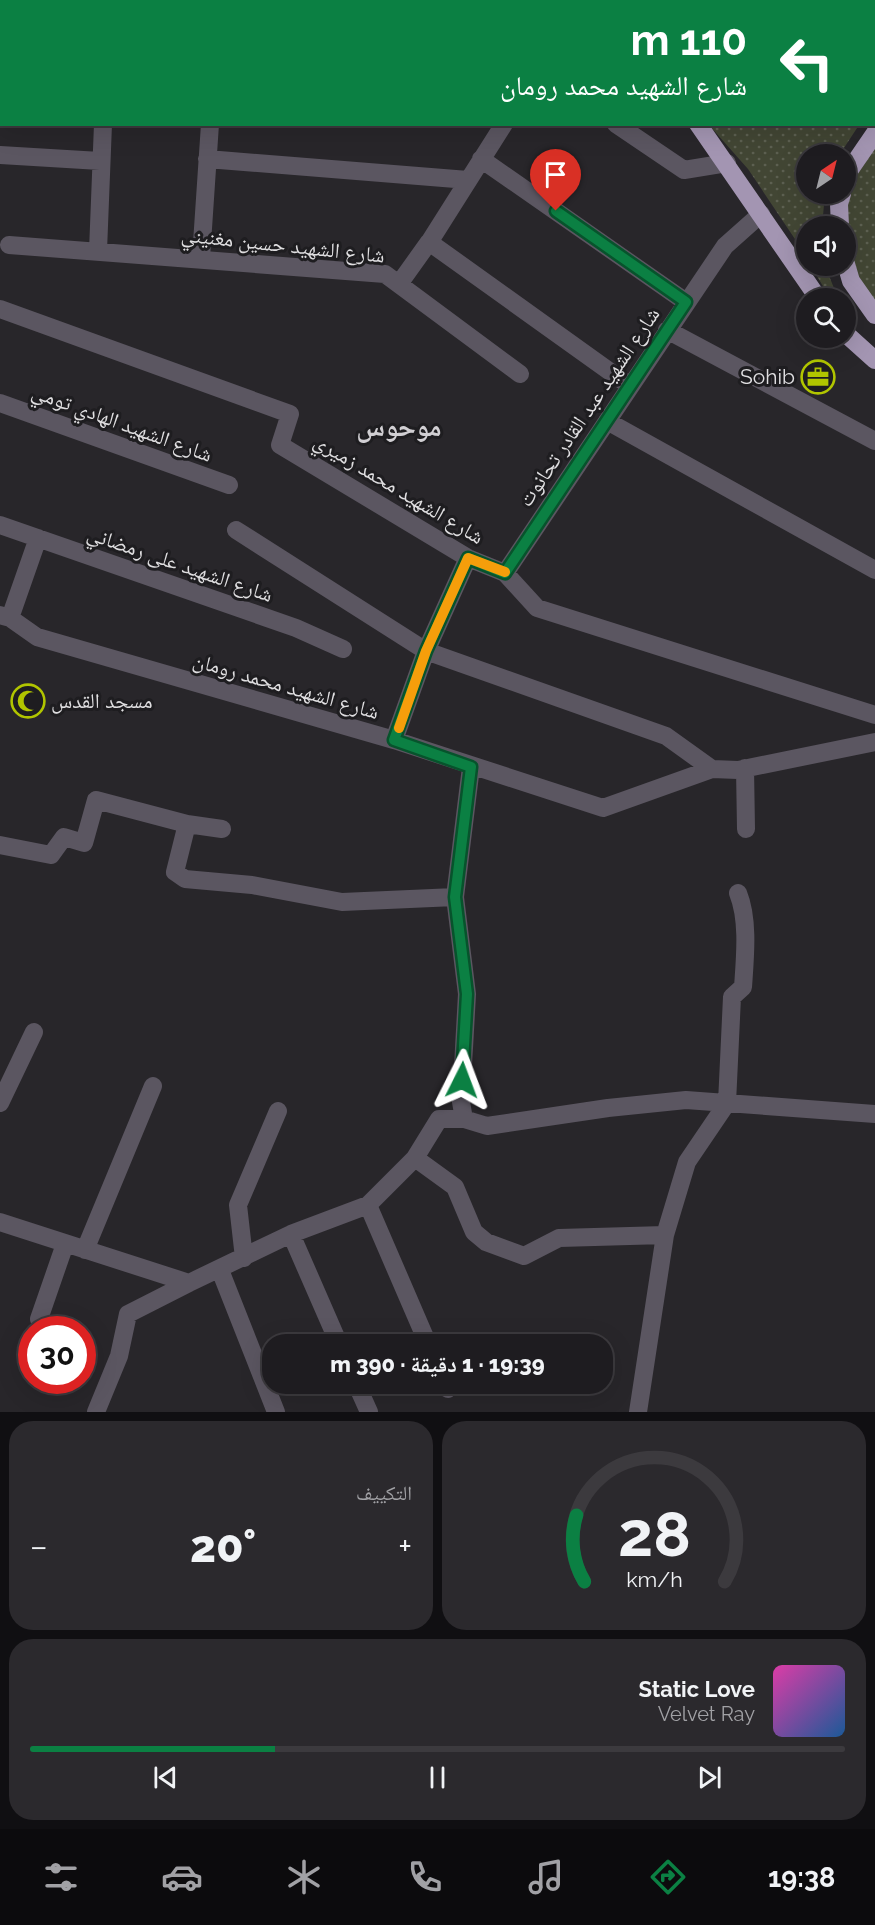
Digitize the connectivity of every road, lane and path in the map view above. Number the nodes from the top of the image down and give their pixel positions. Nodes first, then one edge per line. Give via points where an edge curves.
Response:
1 (103, 126) edge
2 (210, 126) edge
3 (503, 126) edge
4 (619, 126) edge
5 (699, 126) edge
6 (875, 133) edge
7 (0, 155) edge
8 (207, 159) junction
9 (481, 159) junction
10 (856, 161) edge
11 (100, 162) junction
12 (727, 163) junction
13 (468, 180) junction
14 (760, 214) junction
15 (430, 242) junction
16 (9, 245) dead end
17 (98, 250) junction
18 (201, 258) junction
19 (850, 276) edge
20 (399, 284) junction
21 (811, 288) edge
22 (686, 302) junction
23 (0, 309) edge
24 (874, 315) edge
25 (667, 330) junction
26 (856, 343) edge
27 (875, 360) edge
28 (520, 374) dead end
29 (630, 386) junction
30 (0, 403) edge
31 (607, 422) junction
32 (875, 441) edge
33 (229, 485) dead end
34 (0, 525) edge
35 (237, 530) dead end
36 (38, 538) junction
37 (468, 558) junction
38 (875, 570) edge
39 (505, 573) junction
40 (5, 617) edge
41 (343, 649) dead end
42 (426, 651) junction
43 (875, 715) edge
44 (394, 740) junction
45 (875, 742) edge
46 (471, 767) junction
47 (745, 768) junction
48 (711, 769) junction
49 (187, 824) junction
50 (222, 829) dead end
51 (746, 830) dead end
52 (0, 845) edge
53 (738, 893) dead end
54 (455, 897) junction
55 (34, 1032) dead end
56 (153, 1086) dead end
57 (0, 1103) edge
58 (727, 1103) junction
59 (278, 1111) dead end
60 (875, 1114) edge
61 (464, 1119) junction
62 (415, 1158) junction
63 (368, 1205) junction
64 (0, 1222) edge
65 (291, 1234) junction
66 (665, 1235) junction
67 (65, 1244) junction
68 (85, 1250) junction
69 (244, 1258) junction
70 (220, 1270) junction
71 (189, 1283) junction
72 (40, 1316) edge
73 (335, 1334) edge
74 (424, 1334) edge
75 (361, 1394) edge
76 (96, 1412) edge
77 (276, 1412) edge
78 (369, 1412) edge
79 (638, 1412) edge

1 - 11 street
2 - 8 street
3 - 9 street
4 - 12 street via 684,170
5 - 12 highway
6 - 10 highway
7 - 11 street
8 - 13 street
8 - 18 street
9 - 13 street
9 - 22 street
11 - 17 street
12 - 14 highway
13 - 15 street
14 - 21 highway
14 - 22 street, شارع الشهيد عبد القادر تحانوت via 725,246
15 - 20 street
15 - 29 street
16 - 17 street, شارع الشهيد حسين مغنيني
17 - 18 street, شارع الشهيد حسين مغنيني
18 - 20 street, شارع الشهيد حسين مغنيني via 385,274
19 - 24 highway
20 - 28 street, شارع الشهيد حسين مغنيني
22 - 25 street, شارع الشهيد عبد القادر تحانوت
23 - 37 street, شارع الشهيد محمد زميري via 290,414 280,445
25 - 29 street, شارع الشهيد عبد القادر تحانوت
25 - 32 street
26 - 27 highway
29 - 31 street, شارع الشهيد عبد القادر تحانوت
30 - 33 street, شارع الشهيد الهادي تومي
31 - 38 street
31 - 39 street, شارع الشهيد عبد القادر تحانوت
34 - 36 street, شارع الشهيد على رمضاني
35 - 42 street
36 - 40 street
36 - 41 street, شارع الشهيد على رمضاني via 296,628
37 - 39 street, شارع الشهيد محمد زميري
37 - 42 street
39 - 43 street, شارع الشهيد محمد زميري via 537,608
40 - 44 street, شارع الشهيد محمد رومان via 37,637
42 - 44 street
42 - 48 street via 666,736
44 - 46 street, شارع الشهيد محمد رومان
45 - 47 street, شارع الشهيد محمد رومان
46 - 48 street, شارع الشهيد محمد رومان via 603,808
46 - 54 street
47 - 48 street, شارع الشهيد محمد رومان
47 - 51 street
49 - 50 street
49 - 52 street via 96,800 84,843 64,837 51,855
49 - 54 street via 175,872 185,879 252,885 342,902
53 - 58 street via 743,906 744,973 742,987 732,997
54 - 61 street via 467,994 461,1102
55 - 57 street
56 - 68 street
58 - 60 street
58 - 61 street via 686,1100 487,1126
58 - 66 street via 687,1162
59 - 69 street via 238,1205
61 - 62 street via 440,1119
62 - 63 street
62 - 66 street via 455,1187 474,1232 486,1242 524,1256 559,1238
63 - 65 street
63 - 74 street
64 - 67 street
65 - 69 street
65 - 73 street
66 - 79 street
67 - 68 street
67 - 72 street
68 - 71 street
69 - 70 street
70 - 71 street
70 - 77 street
71 - 76 street via 128,1314 119,1356
75 - 78 street

